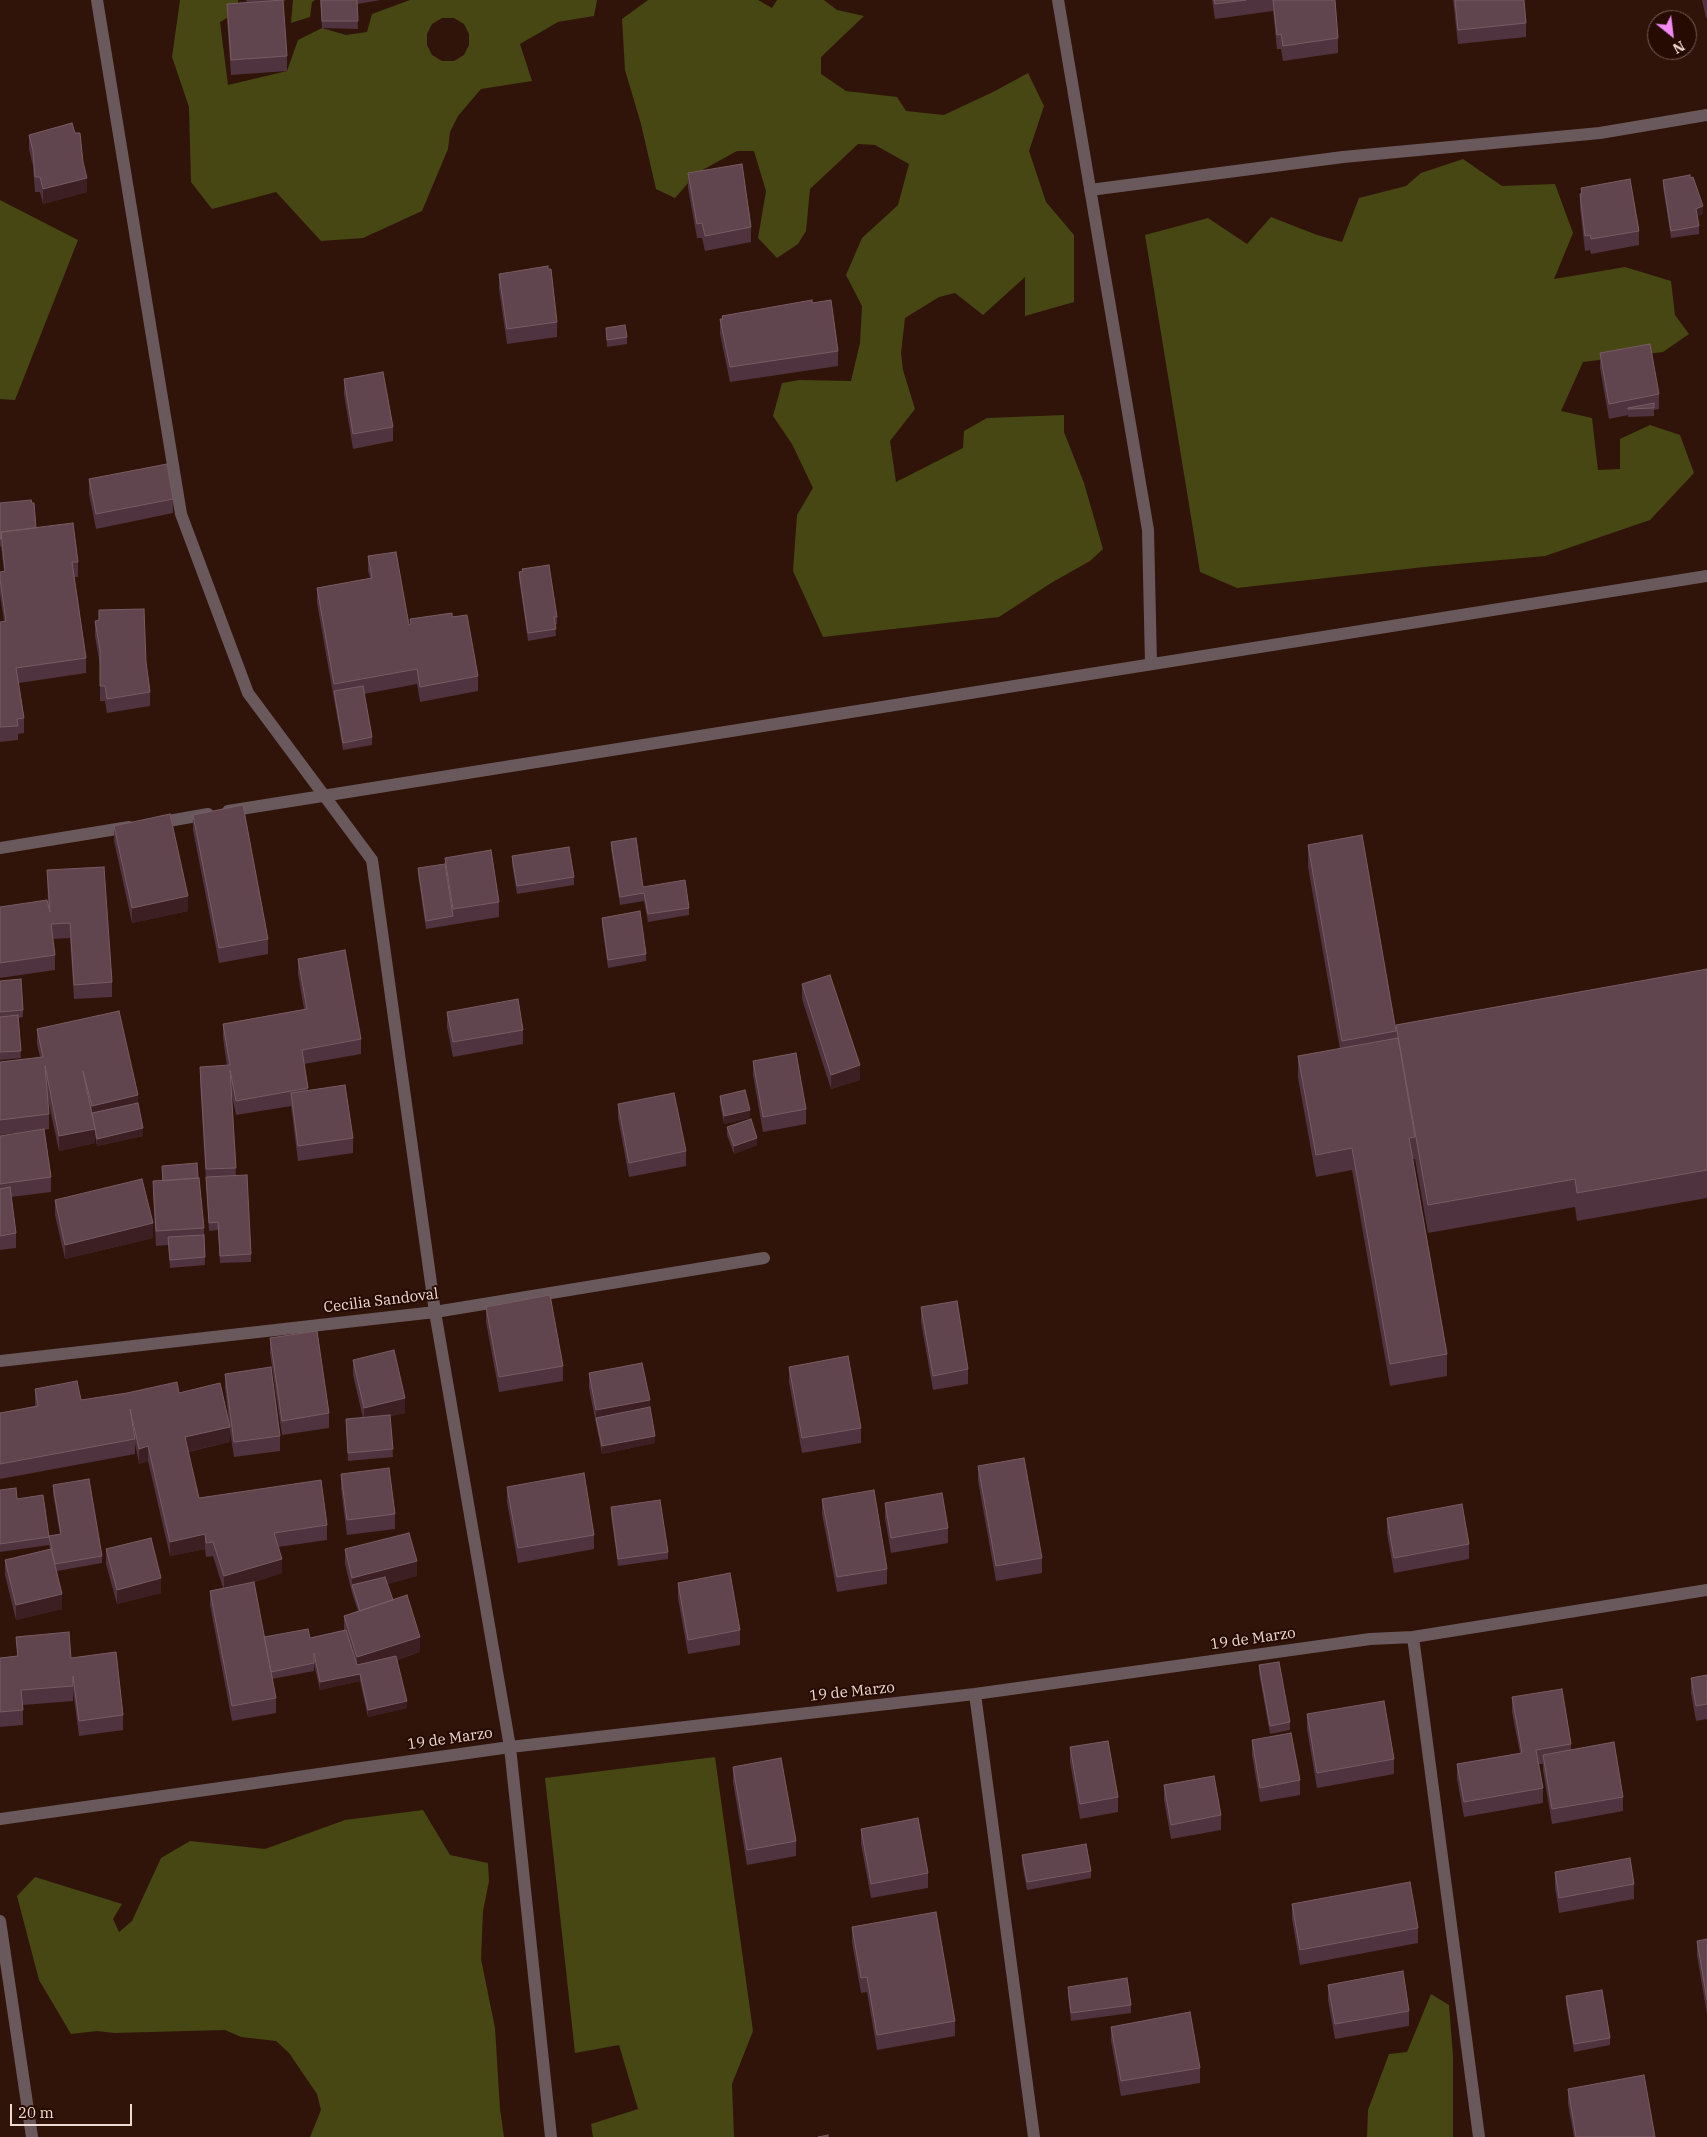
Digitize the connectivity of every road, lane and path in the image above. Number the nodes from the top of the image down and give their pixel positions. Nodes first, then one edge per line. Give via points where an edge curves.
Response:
1 (97, 0) edge
2 (1058, 0) edge
3 (1707, 115) edge
4 (1090, 190) junction
5 (1707, 576) edge
6 (1150, 664) junction
7 (325, 795) junction
8 (0, 848) edge
9 (764, 1258) dead end
10 (435, 1312) junction
11 (0, 1361) edge
12 (1707, 1590) edge
13 (1413, 1636) junction
14 (975, 1694) junction
15 (510, 1747) junction
16 (0, 1818) edge
17 (0, 1921) edge
18 (32, 2137) edge
19 (551, 2137) edge
20 (1034, 2137) edge
21 (1479, 2137) edge

1 - 7 street via 181,514 248,693
2 - 4 street
3 - 4 street via 1600,132 1343,157
4 - 6 street via 1148,530
5 - 6 street
6 - 7 street
7 - 8 street
7 - 10 street via 372,860
9 - 10 street, Cecilia Sandoval
10 - 11 street, Cecilia Sandoval
10 - 15 street
12 - 13 street, 19 de Marzo
13 - 14 street, 19 de Marzo via 1370,1639
13 - 21 street
14 - 15 street, 19 de Marzo
14 - 20 street
15 - 16 street, 19 de Marzo
15 - 19 street
17 - 18 street

